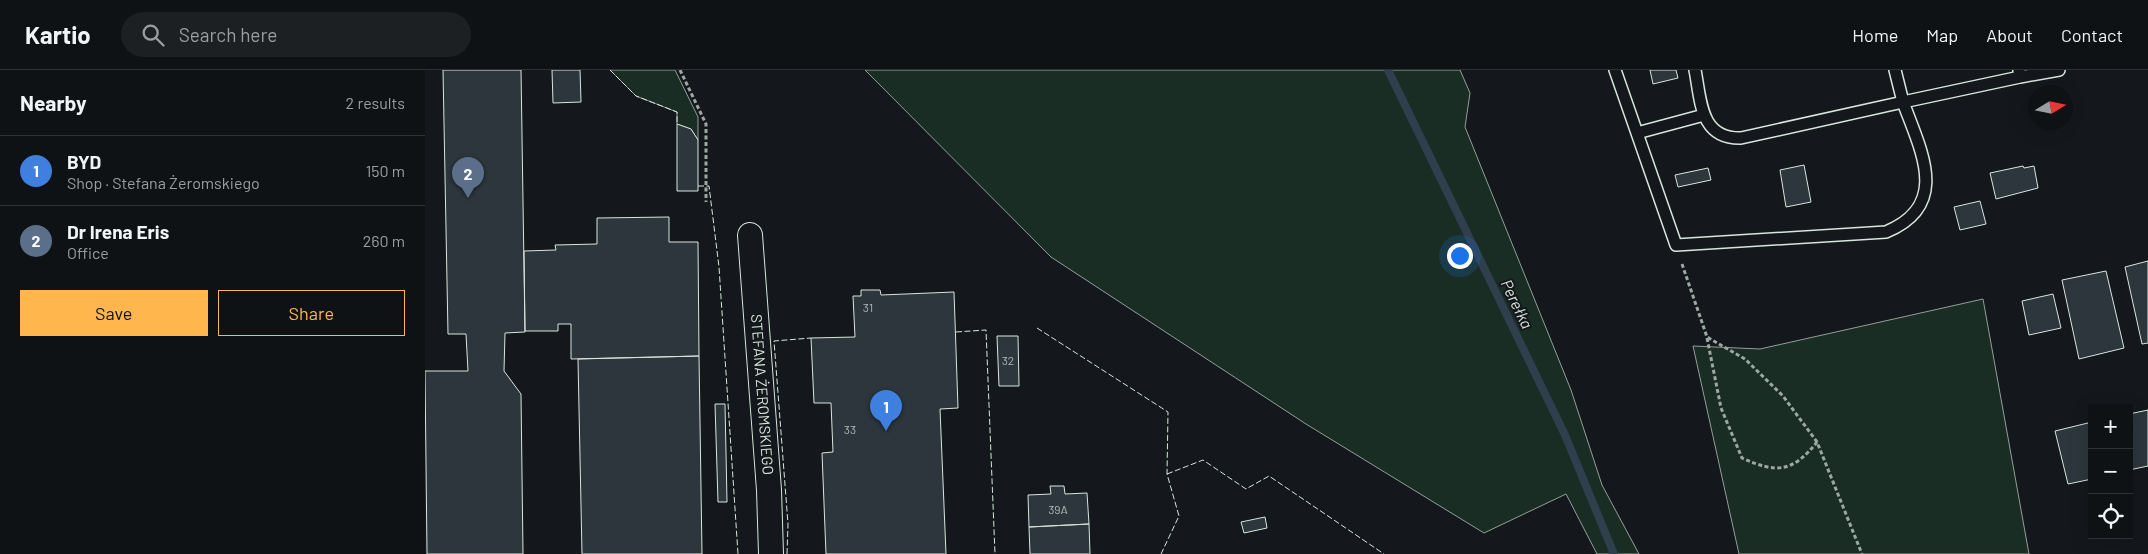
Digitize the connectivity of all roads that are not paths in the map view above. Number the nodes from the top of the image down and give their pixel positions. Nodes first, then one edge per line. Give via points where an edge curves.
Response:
1 (1615, 70) edge
2 (1695, 70) edge
3 (1895, 70) edge
4 (2059, 70) edge
5 (2019, 73) edge
6 (1903, 102) junction
7 (1704, 115) junction
8 (1637, 133) junction
9 (750, 235) dead end
10 (771, 554) edge

1 - 8 lane
2 - 7 lane
3 - 6 lane
4 - 5 lane
5 - 6 lane
6 - 7 lane via 1741,138 1727,138 1718,133
6 - 8 lane via 1926,174 1925,194 1921,207 1886,232 1676,245
7 - 8 lane
9 - 10 street, STEFANA ŻEROMSKIEGO

